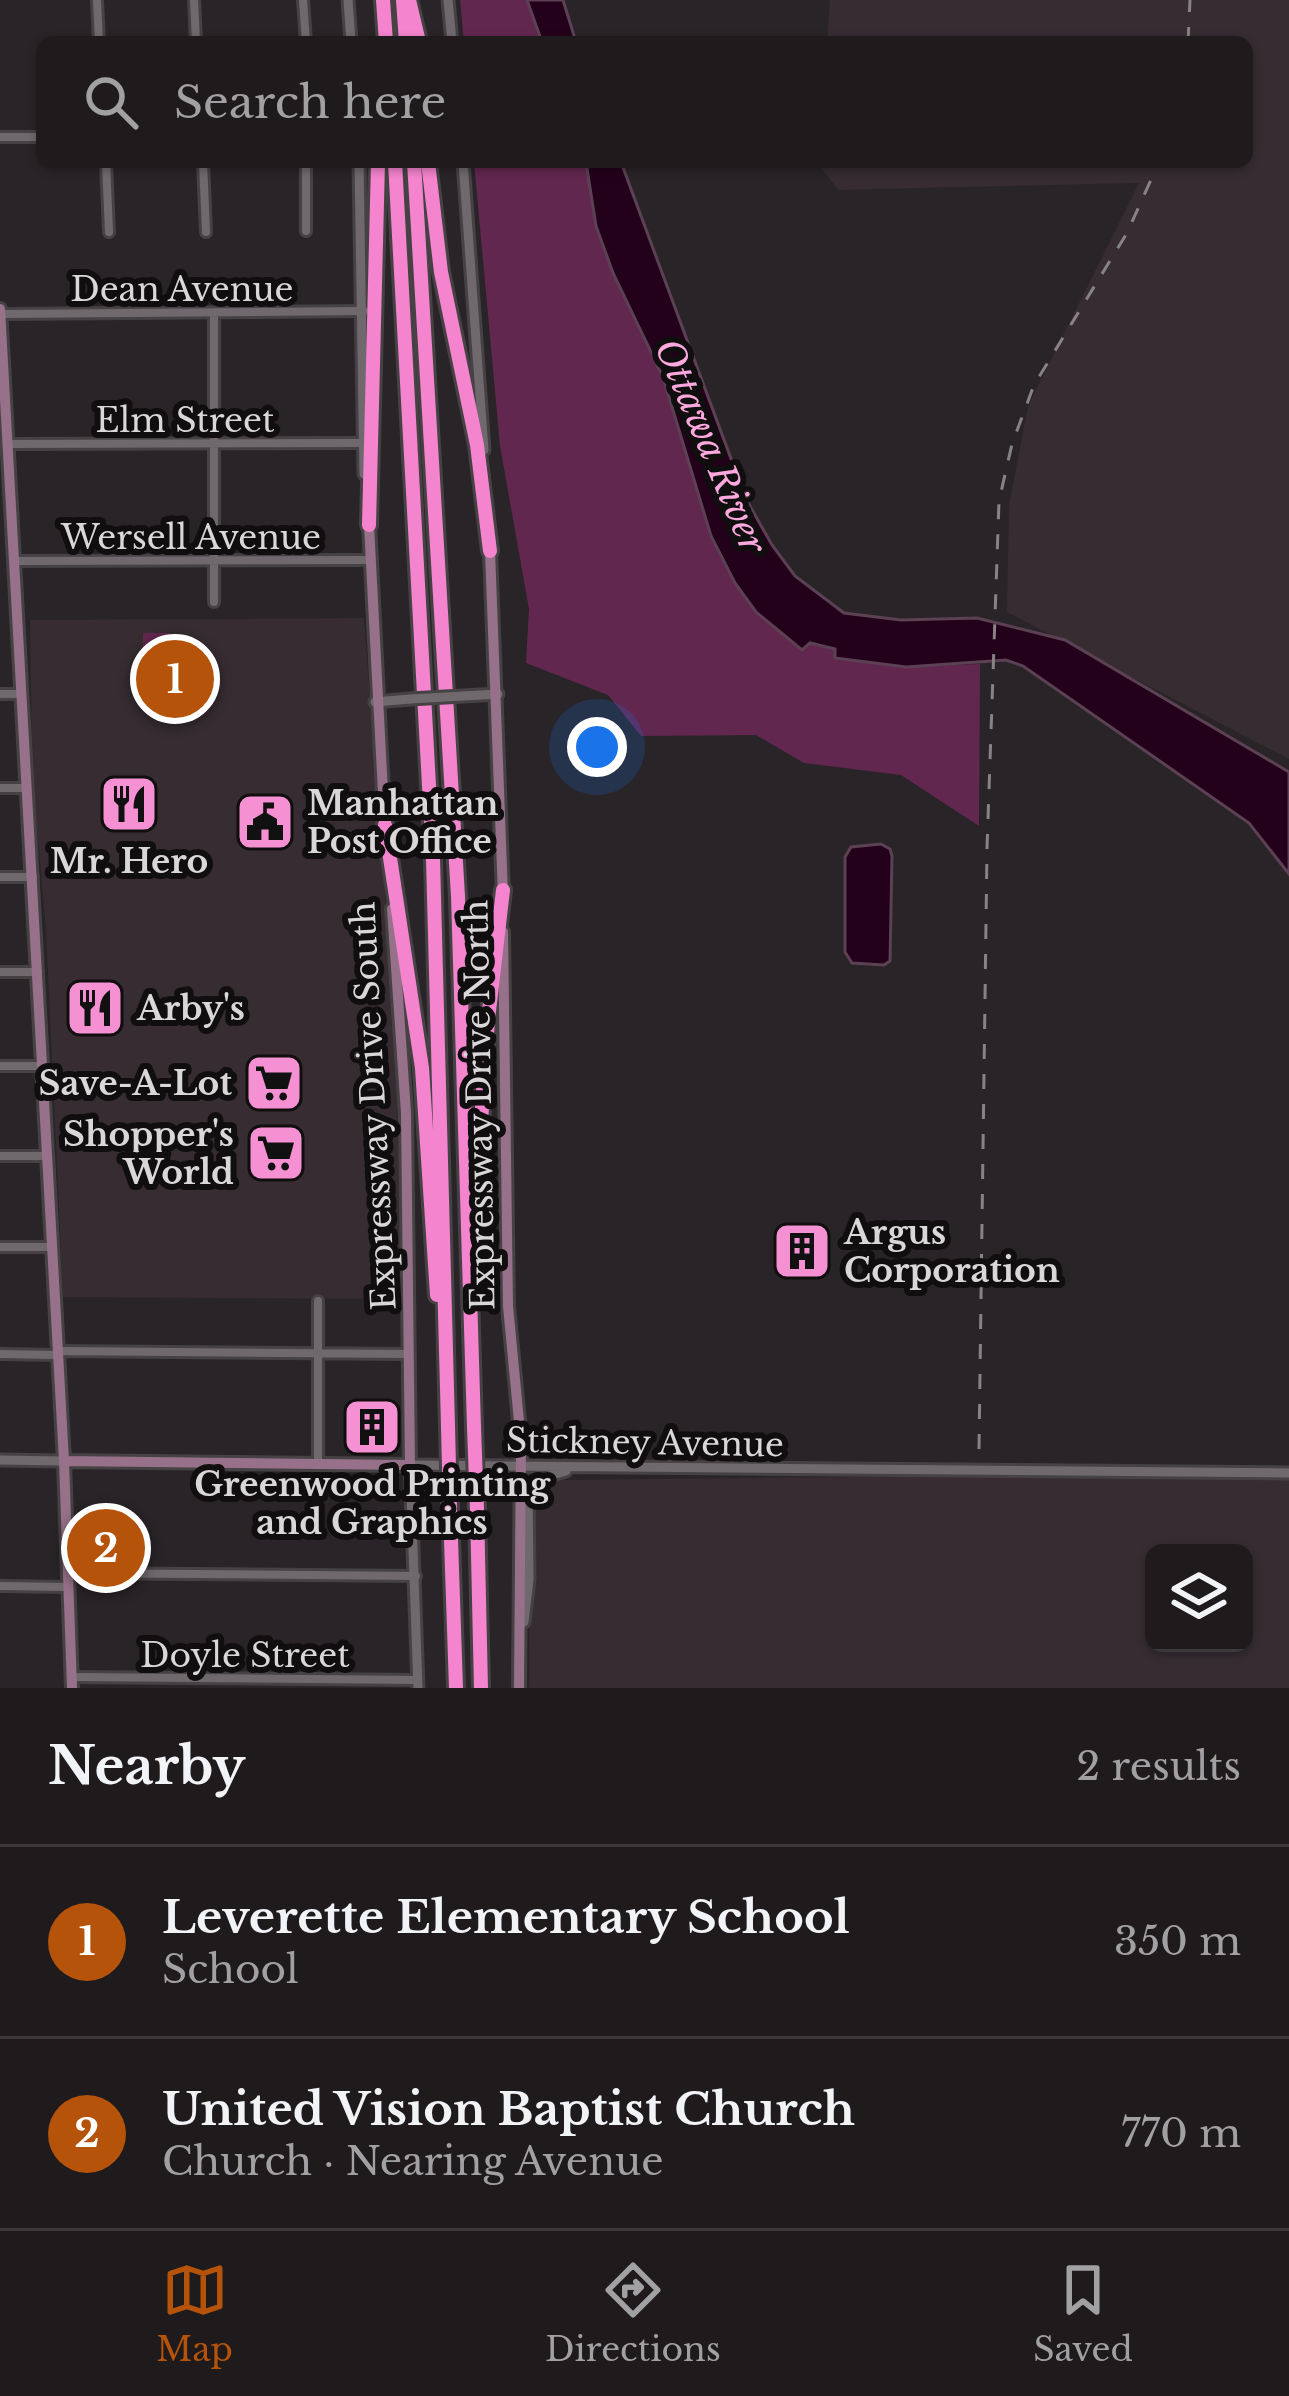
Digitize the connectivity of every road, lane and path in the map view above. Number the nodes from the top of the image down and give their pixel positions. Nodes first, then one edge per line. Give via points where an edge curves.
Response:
1 (97, 0) edge
2 (194, 0) edge
3 (303, 0) edge
4 (348, 0) edge
5 (383, 0) edge
6 (406, 0) edge
7 (448, 0) edge
8 (99, 36) edge
9 (196, 36) edge
10 (306, 36) edge
11 (351, 36) edge
12 (386, 36) edge
13 (406, 36) edge
14 (417, 36) edge
15 (451, 36) edge
16 (0, 137) edge
17 (36, 137) edge
18 (106, 168) edge
19 (203, 168) edge
20 (306, 168) edge
21 (359, 168) edge
22 (378, 168) edge
23 (394, 168) edge
24 (413, 168) edge
25 (429, 168) edge
26 (464, 168) edge
27 (306, 230) dead end
28 (110, 232) dead end
29 (206, 232) dead end
30 (0, 311) edge
31 (364, 311) junction
32 (214, 313) junction
33 (363, 443) junction
34 (7, 444) junction
35 (213, 444) junction
36 (4, 471) edge
37 (369, 525) junction
38 (490, 551) junction
39 (369, 560) junction
40 (13, 561) junction
41 (214, 561) junction
42 (214, 602) dead end
43 (0, 694) edge
44 (20, 694) junction
45 (498, 694) junction
46 (375, 702) junction
47 (0, 788) edge
48 (27, 788) junction
49 (385, 825) junction
50 (0, 877) edge
51 (33, 877) junction
52 (502, 890) junction
53 (0, 972) edge
54 (38, 972) junction
55 (0, 1066) edge
56 (43, 1066) junction
57 (0, 1156) edge
58 (48, 1156) junction
59 (0, 1246) edge
60 (53, 1247) junction
61 (471, 1266) junction
62 (318, 1301) dead end
63 (58, 1353) junction
64 (0, 1354) edge
65 (318, 1354) junction
66 (409, 1354) junction
67 (448, 1426) junction
68 (0, 1460) edge
69 (64, 1461) junction
70 (318, 1464) junction
71 (410, 1465) junction
72 (520, 1467) junction
73 (578, 1468) junction
74 (1289, 1472) edge
75 (66, 1573) junction
76 (416, 1576) junction
77 (0, 1586) edge
78 (67, 1587) junction
79 (519, 1657) junction
80 (72, 1683) edge
81 (418, 1684) edge
82 (456, 1688) edge
83 (483, 1688) edge
84 (519, 1688) edge

1 - 8 street
2 - 9 street
3 - 10 street
4 - 11 street
5 - 12 highway
6 - 13 highway
6 - 14 highway
7 - 15 street
16 - 17 street
18 - 28 street
19 - 29 street
20 - 27 street
21 - 31 street, Expressway Drive South
22 - 37 highway
23 - 67 highway via 438,971
24 - 61 highway via 458,896
25 - 38 highway
26 - 38 street, Expressway Drive North
30 - 32 street, Dean Avenue
30 - 34 main road
31 - 32 street, Dean Avenue
31 - 33 street, Expressway Drive South
32 - 35 street
33 - 35 street, Elm Street
33 - 37 street, Expressway Drive South
34 - 35 street, Elm Street
34 - 36 main road
35 - 41 street
36 - 40 main road
37 - 39 main road, Expressway Drive South
38 - 45 main road, Expressway Drive North
39 - 41 street, Wersell Avenue
39 - 46 main road, Expressway Drive South
40 - 41 street, Wersell Avenue
40 - 44 main road
41 - 42 street
43 - 44 street
44 - 48 main road
45 - 46 street, bridge
45 - 52 main road, Expressway Drive North
46 - 49 main road, Expressway Drive South
47 - 48 street
48 - 51 main road
49 - 66 main road, Expressway Drive South via 406,1112
49 - 67 highway via 424,1085
50 - 51 street
51 - 54 main road
52 - 61 highway
52 - 72 main road, Expressway Drive North via 508,1306
53 - 54 street
54 - 56 main road
55 - 56 street
56 - 58 main road
57 - 58 street
58 - 60 main road
59 - 60 street
60 - 63 main road
61 - 83 highway, bridge
62 - 65 street
63 - 64 street
63 - 65 street
63 - 69 main road
65 - 66 street
65 - 70 street
66 - 71 main road, Expressway Drive South
67 - 82 highway, bridge
68 - 69 street, Stickney Avenue
69 - 70 main road, Stickney Avenue
69 - 75 main road
70 - 71 main road, Stickney Avenue
71 - 72 street, Stickney Avenue
71 - 76 street, Expressway Drive South
72 - 73 street, Stickney Avenue
72 - 79 main road, Expressway Drive North
73 - 74 street, Stickney Avenue
73 - 79 street via 542,1478 528,1492
75 - 76 street
75 - 78 main road
76 - 81 street, Expressway Drive South
77 - 78 street
78 - 80 main road
79 - 84 main road, Expressway Drive North
80 - 81 street, Doyle Street

